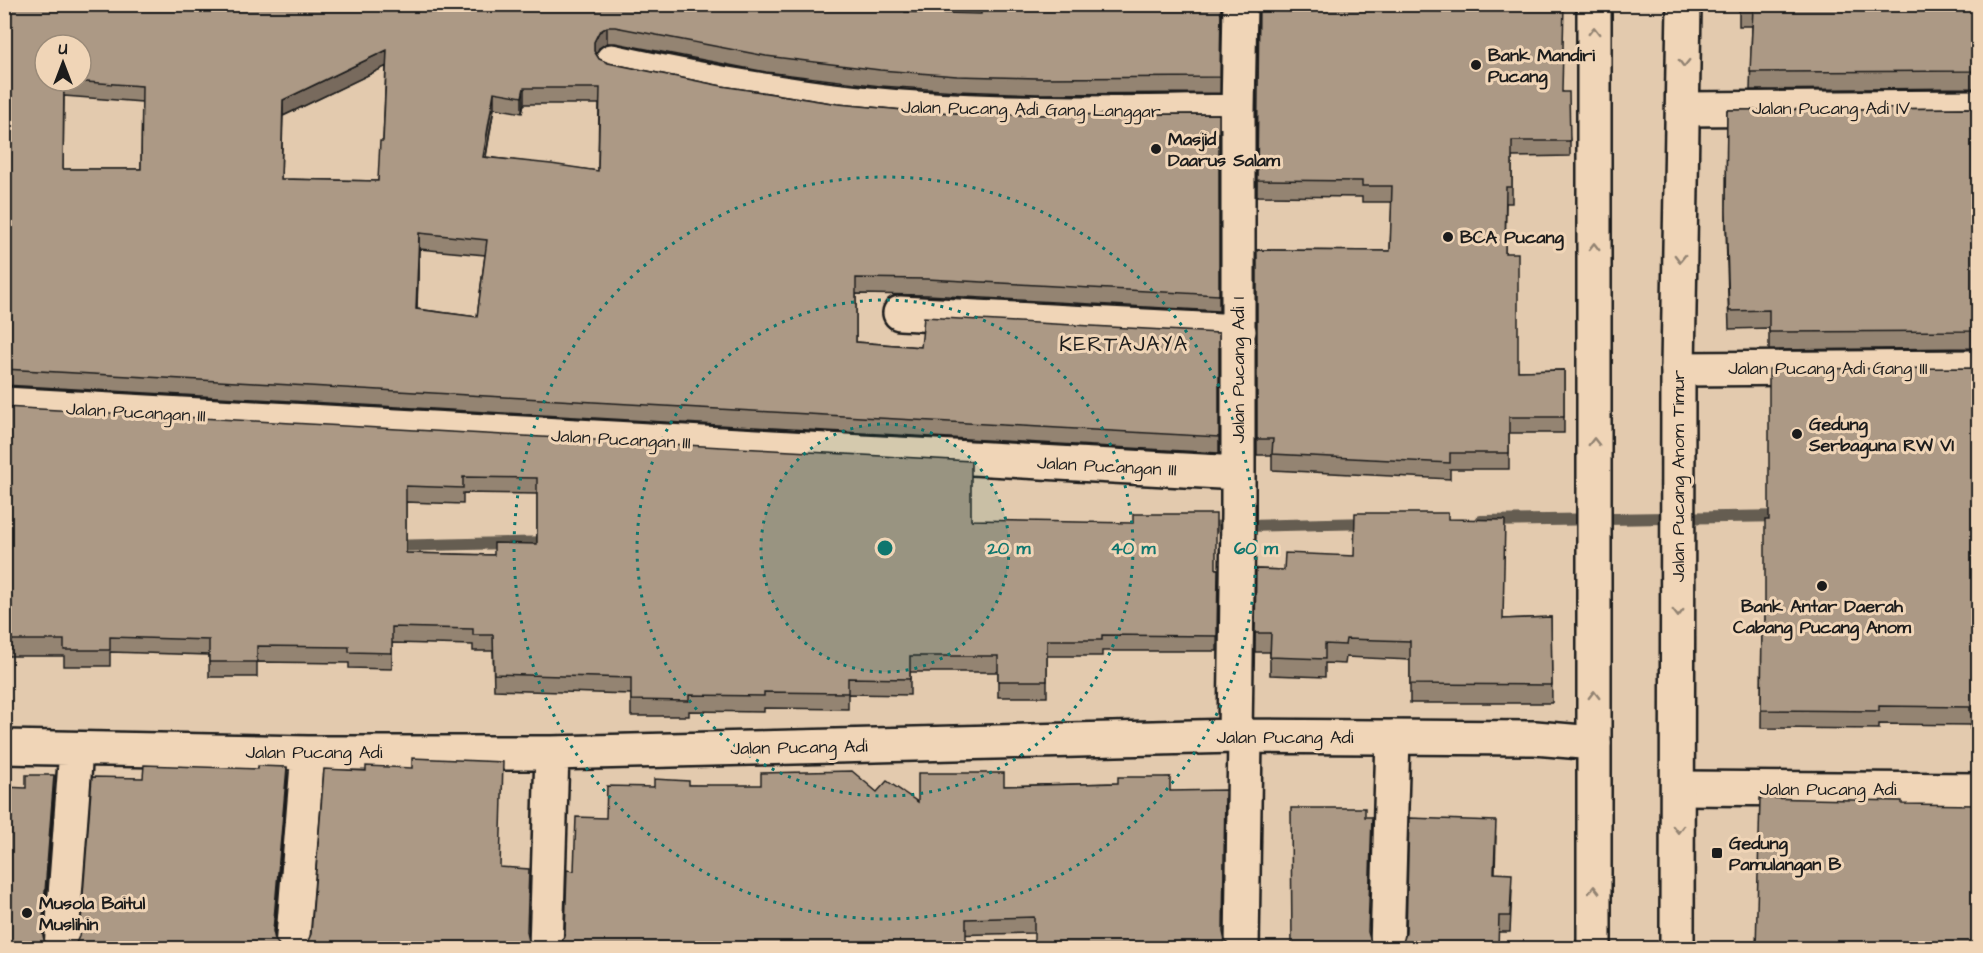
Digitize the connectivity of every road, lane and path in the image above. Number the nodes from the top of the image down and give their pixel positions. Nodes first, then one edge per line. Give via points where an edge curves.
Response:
1 (1240, 4) edge
2 (1594, 4) edge
3 (1684, 4) edge
4 (612, 61) edge
5 (1978, 107) edge
6 (1683, 109) junction
7 (1238, 111) junction
8 (900, 313) dead end
9 (1239, 331) junction
10 (1978, 367) edge
11 (1678, 369) junction
12 (4, 404) edge
13 (1238, 473) junction
14 (1240, 736) junction
15 (1393, 737) junction
16 (1594, 742) junction
17 (4, 747) edge
18 (76, 750) junction
19 (309, 753) junction
20 (552, 753) junction
21 (1678, 788) junction
22 (1978, 790) edge
23 (61, 948) edge
24 (292, 948) edge
25 (546, 948) edge
26 (1242, 948) edge
27 (1387, 948) edge
28 (1594, 948) edge
29 (1677, 948) edge

1 - 7 street, Jalan Pucang Adi I
16 -> 2 street
3 -> 6 street, Jalan Pucang Anom Timur
4 - 7 street, Jalan Pucang Adi Gang Langgar via 687,78 790,94 915,108 1060,113
5 - 6 street, Jalan Pucang Adi IV
6 -> 11 street, Jalan Pucang Anom Timur
7 - 9 street, Jalan Pucang Adi I
8 - 9 street
9 - 13 street, Jalan Pucang Adi I
10 - 11 street, Jalan Pucang Adi Gang III
11 -> 21 street, Jalan Pucang Anom Timur
12 - 13 street, Jalan Pucangan III
13 - 14 street, Jalan Pucang Adi I
14 - 15 street, Jalan Pucang Adi
14 - 20 street, Jalan Pucang Adi
14 - 26 street, Jalan Pucang Adi I
15 - 16 street, Jalan Pucang Adi
15 - 27 street
28 -> 16 street
17 - 18 street, Jalan Pucang Adi
18 - 19 street, Jalan Pucang Adi
18 - 23 street
19 - 20 street, Jalan Pucang Adi
19 - 24 street
20 - 25 street
21 - 22 street, Jalan Pucang Adi
21 -> 29 street, Jalan Pucang Anom Timur

